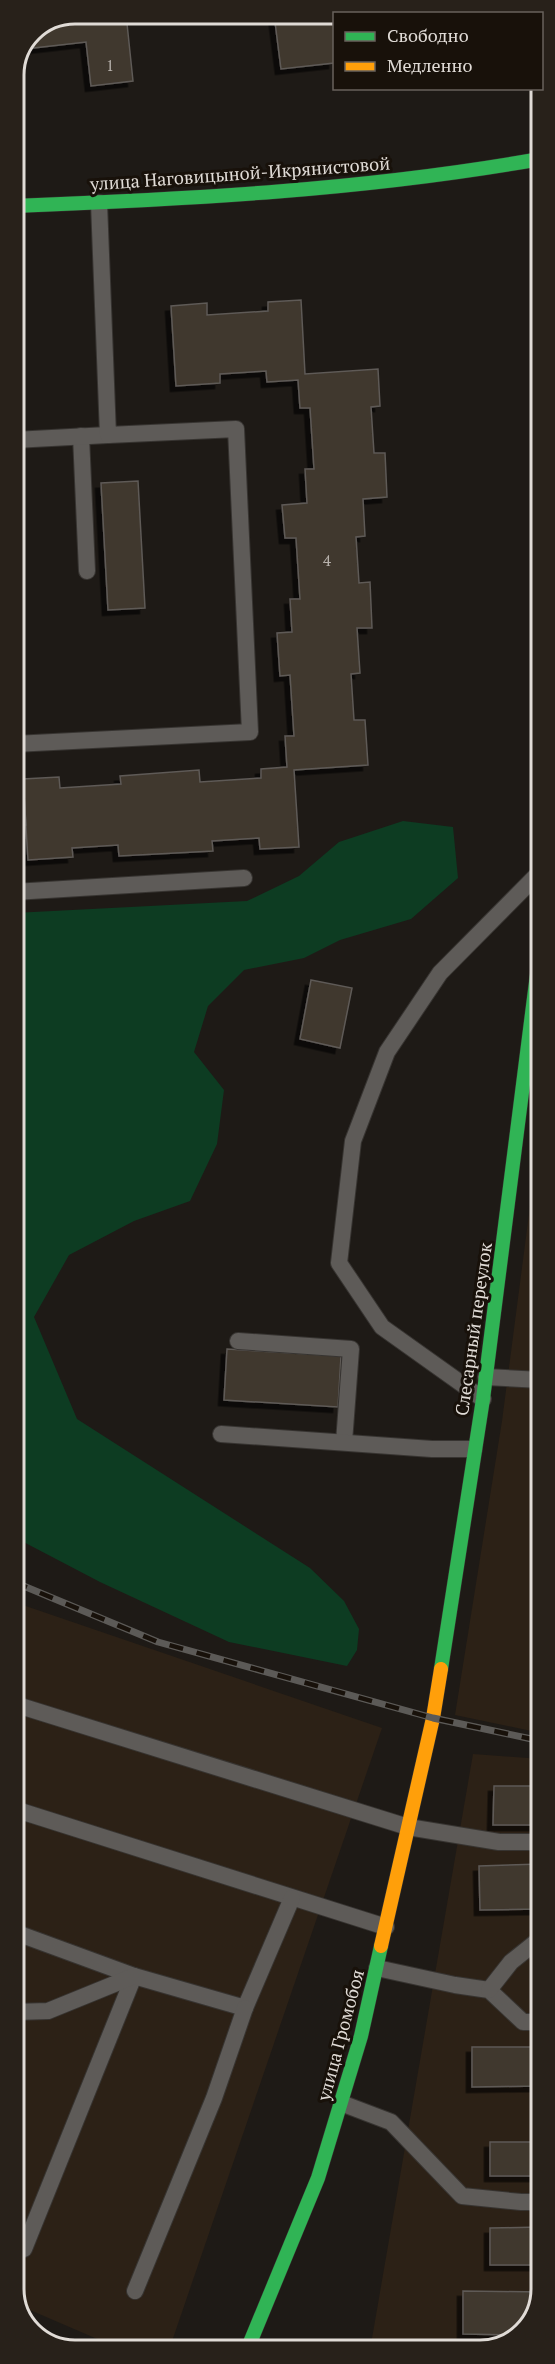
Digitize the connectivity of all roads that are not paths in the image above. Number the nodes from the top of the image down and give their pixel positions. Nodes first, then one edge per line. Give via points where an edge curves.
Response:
1 (531, 161) edge
2 (99, 203) junction
3 (24, 206) edge
4 (108, 435) junction
5 (81, 436) junction
6 (24, 439) edge
7 (87, 571) dead end
8 (24, 743) edge
9 (244, 878) dead end
10 (531, 881) edge
11 (24, 891) edge
12 (531, 1022) edge
13 (238, 1341) dead end
14 (486, 1377) junction
15 (531, 1379) edge
16 (483, 1399) junction
17 (221, 1434) dead end
18 (344, 1442) junction
19 (474, 1449) junction
20 (24, 1707) edge
21 (433, 1718) joint
22 (24, 1812) edge
23 (408, 1827) junction
24 (531, 1842) edge
25 (292, 1898) junction
26 (386, 1927) junction
27 (24, 1936) edge
28 (531, 1946) edge
29 (377, 1968) junction
30 (134, 1976) junction
31 (489, 1990) junction
32 (245, 2008) junction
33 (24, 2012) edge
34 (531, 2022) edge
35 (341, 2103) junction
36 (531, 2202) edge
37 (24, 2249) dead end
38 (135, 2290) dead end
39 (252, 2340) edge

1 - 2 main road, улица Наговицыной-Икрянистовой via 330,189
2 - 3 main road, улица Наговицыной-Икрянистовой
2 - 4 lane
4 - 5 lane
4 - 8 lane via 236,429 250,732
5 - 6 lane
5 - 7 lane
9 - 11 lane
10 - 16 lane via 440,973 387,1052 353,1142 340,1252 339,1263 381,1327
12 - 14 main road, Слесарный переулок
13 - 18 lane via 351,1349
14 - 15 lane
14 - 16 main road, Слесарный переулок
16 - 19 main road, Слесарный переулок
17 - 18 lane
18 - 19 lane
19 - 21 main road, Слесарный переулок
20 - 23 lane
21 - 23 main road, улица Громобоя
22 - 25 lane
23 - 24 lane via 500,1842
23 - 26 main road, улица Громобоя
25 - 26 lane
25 - 32 lane
26 - 29 main road, улица Громобоя
27 - 30 lane
28 - 31 lane via 511,1962
29 - 31 lane
29 - 35 main road, улица Громобоя
30 - 32 lane
30 - 33 lane via 48,2011
30 - 37 lane
31 - 34 lane via 523,2022
32 - 38 lane
35 - 36 lane via 391,2122 462,2196
35 - 39 main road, улица Громобоя via 318,2178

